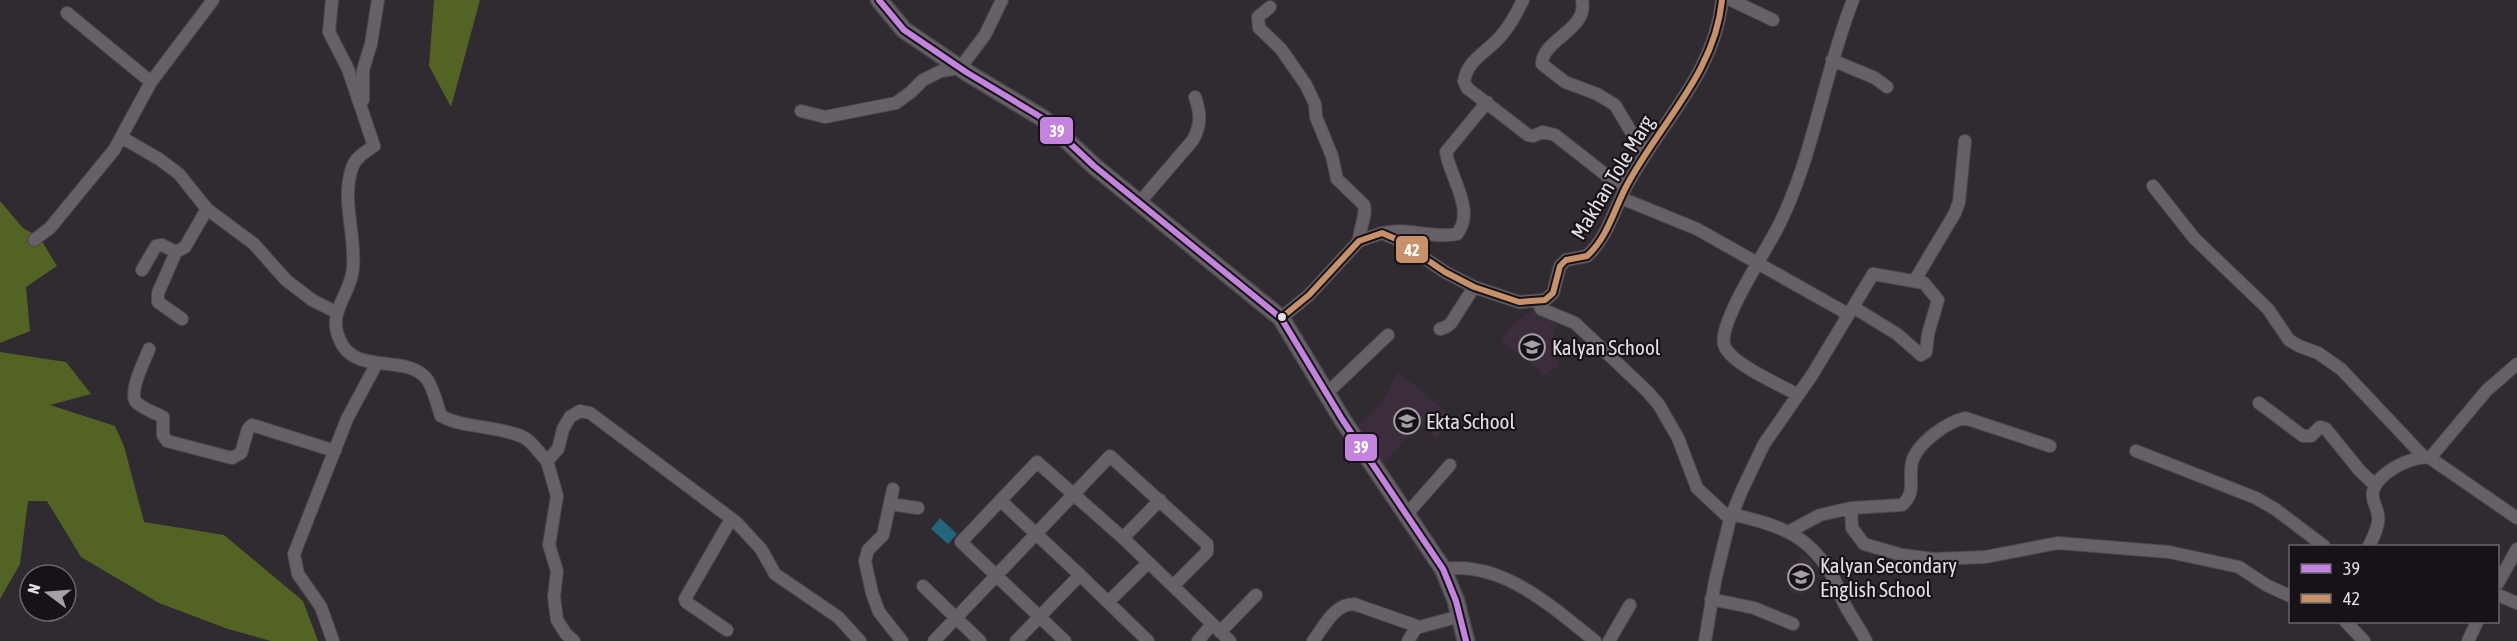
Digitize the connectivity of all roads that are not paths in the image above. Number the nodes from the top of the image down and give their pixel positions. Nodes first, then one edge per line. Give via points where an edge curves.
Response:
1 (213, 0) edge
2 (332, 0) edge
3 (378, 0) edge
4 (879, 0) edge
5 (1002, 0) edge
6 (1523, 0) edge
7 (1582, 0) edge
8 (1722, 0) edge
9 (1731, 0) edge
10 (1853, 0) edge
11 (1270, 7) dead end
12 (67, 13) dead end
13 (1773, 20) dead end
14 (1832, 60) junction
15 (960, 69) junction
16 (151, 82) junction
17 (1887, 87) dead end
18 (1195, 97) dead end
19 (1487, 102) junction
20 (363, 110) junction
21 (801, 111) dead end
22 (121, 137) junction
23 (1965, 141) dead end
24 (1647, 150) junction
25 (2153, 186) dead end
26 (1623, 192) junction
27 (1139, 203) junction
28 (207, 209) junction
29 (1382, 233) junction
30 (34, 240) dead end
31 (1359, 241) junction
32 (176, 252) junction
33 (1757, 265) junction
34 (142, 270) dead end
35 (1915, 280) junction
36 (1474, 287) junction
37 (1538, 302) junction
38 (1850, 310) junction
39 (336, 312) junction
40 (1281, 318) junction
41 (182, 320) dead end
42 (1440, 329) dead end
43 (1388, 335) dead end
44 (149, 349) dead end
45 (376, 363) junction
46 (2517, 364) edge
47 (1327, 393) junction
48 (1798, 395) junction
49 (2259, 403) dead end
50 (2050, 446) dead end
51 (335, 451) junction
52 (2136, 451) dead end
53 (2427, 457) junction
54 (547, 461) junction
55 (1450, 465) dead end
56 (2375, 485) junction
57 (893, 489) dead end
58 (1074, 494) junction
59 (1160, 500) junction
60 (1001, 501) junction
61 (890, 504) junction
62 (918, 508) dead end
63 (1851, 508) junction
64 (1407, 514) junction
65 (1731, 517) junction
66 (2517, 518) edge
67 (731, 519) junction
68 (1790, 531) junction
69 (1035, 534) junction
70 (1123, 538) junction
71 (2323, 545) edge
72 (2369, 545) edge
73 (2517, 549) edge
74 (1148, 563) junction
75 (1443, 569) junction
76 (1080, 574) junction
77 (997, 575) junction
78 (2499, 581) edge
79 (923, 586) dead end
80 (1173, 586) junction
81 (1256, 595) dead end
82 (2499, 595) edge
83 (2289, 596) edge
84 (1710, 599) junction
85 (1109, 601) junction
86 (2517, 603) edge
87 (1630, 605) dead end
88 (1040, 616) junction
89 (1460, 616) junction
90 (956, 618) junction
91 (2348, 623) edge
92 (2476, 623) edge
93 (1793, 624) dead end
94 (1416, 628) junction
95 (727, 630) dead end
96 (1139, 632) junction
97 (1221, 632) edge
98 (333, 641) edge
99 (574, 641) edge
100 (860, 641) edge
101 (902, 641) edge
102 (934, 641) edge
103 (980, 641) edge
104 (1016, 641) edge
105 (1065, 641) edge
106 (1129, 641) edge
107 (1148, 641) edge
108 (1197, 641) edge
109 (1313, 641) edge
110 (1408, 641) edge
111 (1466, 641) edge
112 (1595, 641) edge
113 (1609, 641) edge
114 (1705, 641) edge
115 (1866, 641) edge
116 (2364, 641) edge
117 (2468, 641) edge

1 - 16 street
2 - 20 street via 329,32
3 - 20 street via 363,70
4 - 15 main road via 904,30
5 - 15 street via 984,36
6 - 19 street via 1506,30 1470,64 1465,76 1467,88
7 - 24 street via 1578,22 1546,52 1542,64 1565,82 1615,105 1636,140
8 - 24 street, Makhan Tole Marg via 1720,24 1711,50 1693,84
9 - 13 street
10 - 14 street
11 - 31 street via 1258,17 1259,28 1281,49 1306,85 1337,179 1364,205
12 - 16 street
14 - 17 street
14 - 33 street via 1796,188
15 - 21 street via 941,71 923,80 896,103 825,117
15 - 27 main road via 1044,119
16 - 22 street
18 - 27 street via 1199,128 1193,140
19 - 26 street via 1528,135 1555,135
19 - 29 street via 1446,152 1465,220 1462,228 1457,234 1442,237 1396,230
20 - 39 street via 374,146 360,156 351,170 348,191 353,270
22 - 28 street via 179,174
22 - 30 street via 50,228
23 - 35 street via 1959,202
24 - 26 street, Makhan Tole Marg
25 - 53 street via 2194,238 2268,309 2289,340 2319,353 2341,369
26 - 33 street
26 - 37 street, Makhan Tole Marg via 1595,250 1587,256 1566,260 1560,266 1552,293
27 - 40 main road
28 - 32 street via 185,247
28 - 39 street via 254,244 286,280
29 - 31 street
29 - 36 street
31 - 40 street via 1309,295
32 - 34 street via 156,246
32 - 41 street via 158,293 158,302
33 - 38 street
33 - 48 street via 1727,324 1724,344 1742,364
35 - 38 street via 1873,274
35 - 38 street via 1924,283 1938,300 1926,352 1921,354 1897,334
36 - 37 street via 1520,302
36 - 42 street via 1451,323
37 - 65 street via 1541,309 1575,323 1648,392 1678,438 1697,488
38 - 48 street
39 - 45 street via 344,347 352,356
40 - 47 main road
43 - 47 street
44 - 51 street via 133,397 163,417 167,441 232,458 241,453 252,425
45 - 51 street
45 - 54 street via 415,370 427,378 441,416 455,423 525,438
46 - 53 street via 2487,390
47 - 64 main road
48 - 65 street via 1764,444
49 - 56 street via 2303,436 2311,436 2320,427 2326,429
50 - 63 street via 1965,418 1954,420 1914,456 1908,500 1895,507
51 - 98 street via 294,554 298,574 321,607
52 - 71 street via 2256,498
53 - 56 street via 2404,462
53 - 66 street
54 - 67 street via 558,448 570,417 580,411 590,413
54 - 99 street via 557,496 549,545 557,571 557,620
55 - 64 street
56 - 72 street via 2373,499 2379,516
57 - 61 street
58 - 59 street via 1110,456
58 - 60 street via 1037,462
58 - 69 street
58 - 70 street
59 - 70 street
59 - 80 street via 1208,547
60 - 69 street
60 - 77 street via 961,542
61 - 62 street
61 - 101 street via 883,535 868,550 865,561 879,612
63 - 68 street via 1820,515
63 - 83 street via 1852,528 1864,544 1902,555 1985,558 2058,543 2169,552 2239,567
64 - 75 main road
65 - 68 street
65 - 84 street
67 - 95 street via 685,599
67 - 100 street via 761,549 775,574 838,617
68 - 115 street via 1822,560
69 - 76 street
69 - 77 street
70 - 74 street
73 - 78 street
74 - 80 street
74 - 85 street
75 - 89 main road
75 - 112 street via 1478,568 1503,576 1549,604
76 - 85 street
76 - 88 street
77 - 88 street
77 - 90 street
79 - 90 street
80 - 97 street
81 - 97 street
82 - 86 street
84 - 93 street via 1754,608
84 - 114 street
85 - 96 street
87 - 113 street
88 - 104 street
88 - 105 street
89 - 94 street
89 - 111 main road
90 - 102 street
90 - 103 street
91 - 116 street
92 - 117 street
94 - 109 street via 1346,604 1338,608
94 - 110 street
96 - 106 street
96 - 107 street
97 - 108 street

